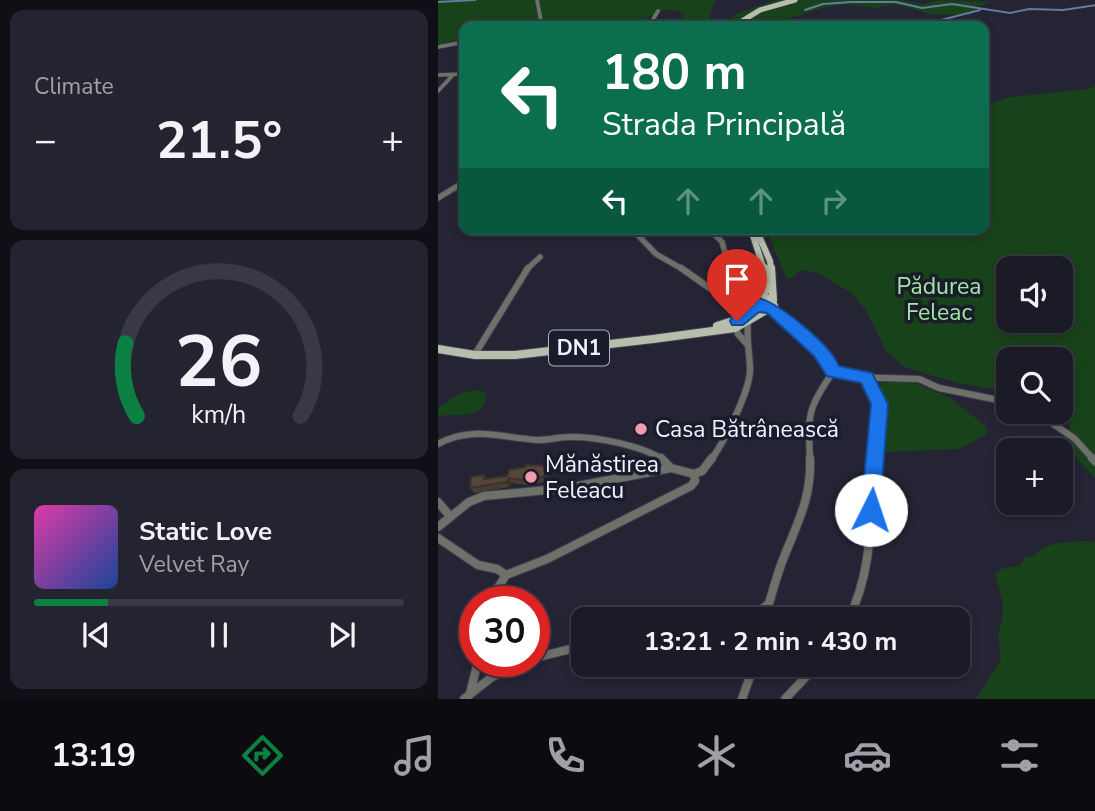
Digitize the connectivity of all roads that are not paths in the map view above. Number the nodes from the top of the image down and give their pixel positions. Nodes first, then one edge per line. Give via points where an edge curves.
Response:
1 (537, 0) edge
2 (795, 0) edge
3 (658, 11) dead end
4 (541, 21) edge
5 (652, 21) edge
6 (742, 21) edge
7 (459, 43) edge
8 (438, 49) edge
9 (438, 75) edge
10 (459, 75) edge
11 (452, 76) junction
12 (438, 91) edge
13 (459, 185) edge
14 (438, 198) edge
15 (637, 235) edge
16 (715, 235) edge
17 (756, 235) edge
18 (757, 235) edge
19 (540, 257) dead end
20 (742, 293) junction
21 (760, 301) junction
22 (771, 306) junction
23 (748, 322) junction
24 (736, 324) junction
25 (746, 343) junction
26 (438, 347) edge
27 (477, 351) junction
28 (831, 376) junction
29 (866, 378) junction
30 (996, 400) edge
31 (1053, 424) edge
32 (438, 444) edge
33 (1095, 462) edge
34 (671, 468) junction
35 (694, 474) junction
36 (438, 502) edge
37 (449, 515) junction
38 (438, 527) edge
39 (438, 538) edge
40 (506, 575) junction
41 (499, 586) edge
42 (767, 605) joint
43 (764, 607) edge
44 (854, 607) edge
45 (571, 649) edge
46 (550, 654) edge
47 (476, 677) edge
48 (492, 677) edge
49 (750, 677) edge
50 (806, 677) edge
51 (467, 698) edge
52 (742, 699) edge
53 (785, 699) edge

1 - 4 street
2 - 6 main road via 760,10
3 - 5 street
7 - 8 street
9 - 11 street
10 - 11 street
11 - 12 street
13 - 14 street
15 - 20 street via 648,250 689,272 719,296 728,299
16 - 20 street via 726,246 734,283
17 - 21 main road via 765,270 766,286
18 - 22 main road via 770,261
19 - 27 street via 526,270
20 - 21 street
21 - 22 main road via 762,308
21 - 24 main road, DN1
22 - 23 main road, DN1
22 - 28 street via 820,351 829,362
23 - 24 main road, DN1
23 - 25 street
24 - 25 street
24 - 26 main road, DN1 via 515,355 475,355
24 - 27 main road, DN1 via 529,350
25 - 35 street via 747,385 723,444 709,464
26 - 27 main road, DN1
28 - 29 street
28 - 42 street via 808,417 811,482
29 - 30 street via 919,379
29 - 44 street via 879,404 870,546
31 - 33 street via 1074,438
32 - 34 street via 454,435 479,433 538,440 573,436 648,450 664,458
34 - 35 street
34 - 37 street via 568,488 484,496
35 - 40 street via 691,486
36 - 37 street
37 - 38 street
39 - 40 street via 478,565
40 - 41 street
42 - 43 street
45 - 46 street
47 - 51 street
48 - 51 street
49 - 52 street
50 - 53 street

